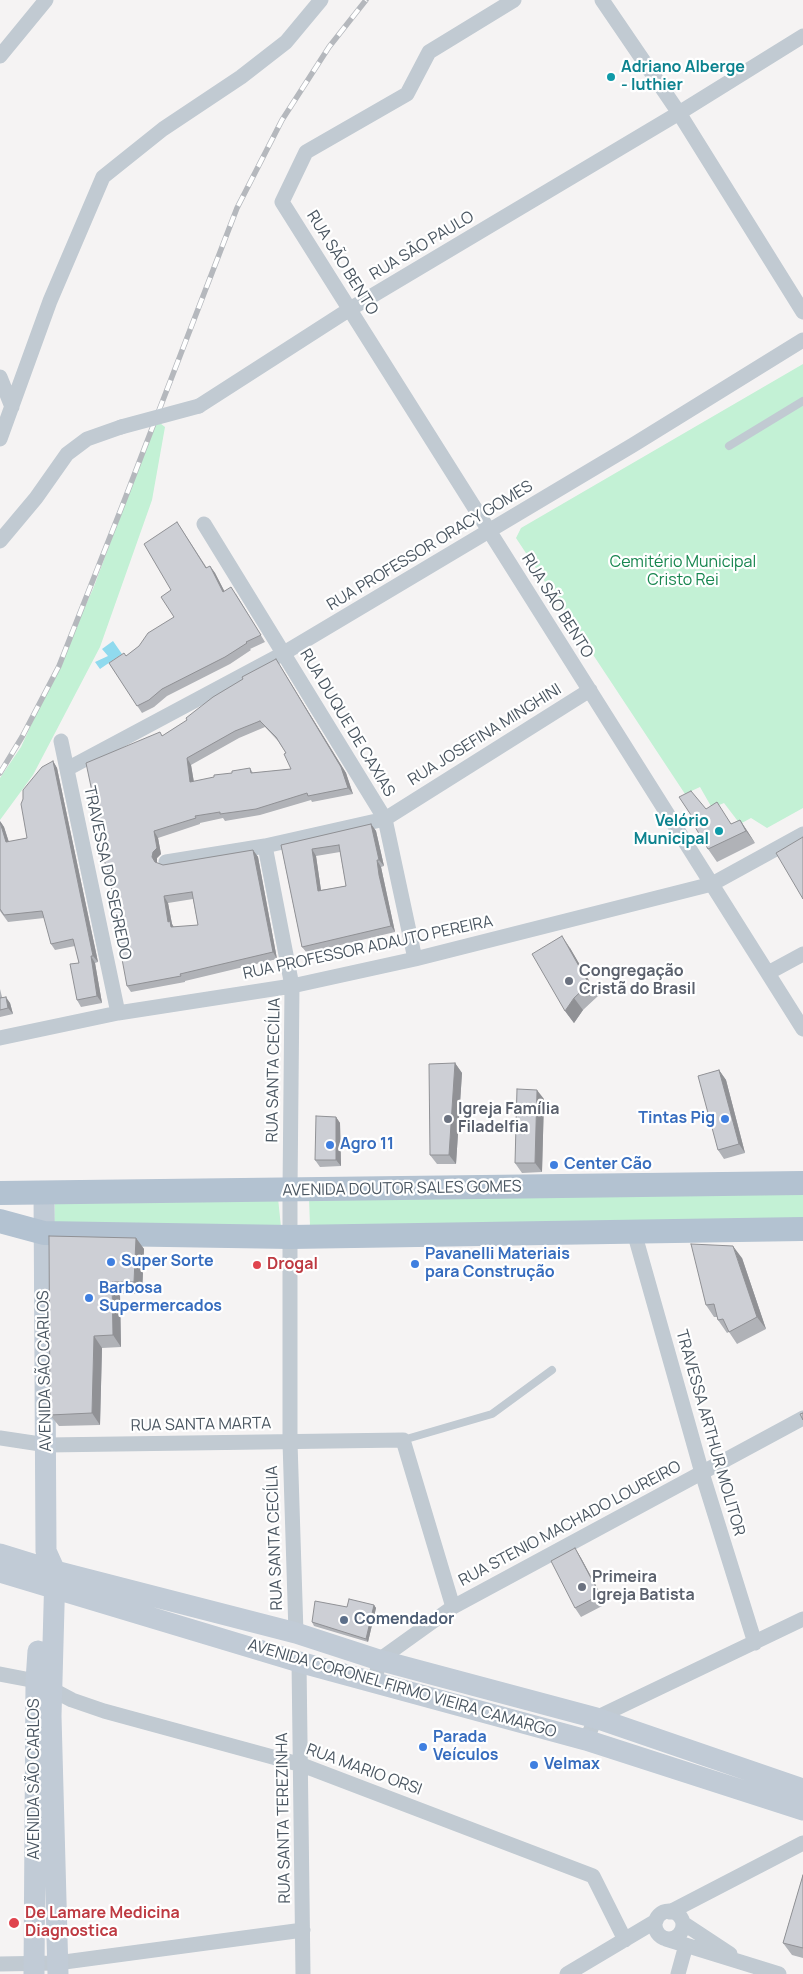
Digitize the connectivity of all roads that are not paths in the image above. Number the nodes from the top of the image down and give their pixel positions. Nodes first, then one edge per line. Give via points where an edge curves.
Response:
1 (46, 0) edge
2 (320, 0) edge
3 (514, 0) edge
4 (602, 0) edge
5 (803, 36) edge
6 (0, 56) edge
7 (679, 113) junction
8 (350, 309) junction
9 (803, 312) edge
10 (803, 340) edge
11 (0, 376) edge
12 (803, 401) edge
13 (12, 407) junction
14 (0, 439) edge
15 (729, 446) dead end
16 (204, 524) dead end
17 (489, 531) junction
18 (0, 541) edge
19 (284, 654) junction
20 (590, 690) junction
21 (61, 741) dead end
22 (67, 769) junction
23 (385, 819) junction
24 (803, 834) edge
25 (265, 846) junction
26 (166, 862) edge
27 (712, 884) junction
28 (803, 954) edge
29 (415, 959) junction
30 (768, 973) junction
31 (292, 986) junction
32 (118, 1013) junction
33 (803, 1029) edge
34 (0, 1038) edge
35 (803, 1184) edge
36 (290, 1190) junction
37 (44, 1192) junction
38 (0, 1193) edge
39 (0, 1221) edge
40 (803, 1229) edge
41 (634, 1232) junction
42 (44, 1233) junction
43 (0, 1234) edge
44 (290, 1237) junction
45 (552, 1370) dead end
46 (803, 1418) edge
47 (0, 1438) edge
48 (403, 1440) junction
49 (290, 1442) junction
50 (46, 1445) junction
51 (702, 1473) junction
52 (0, 1554) edge
53 (0, 1572) edge
54 (47, 1572) junction
55 (453, 1607) junction
56 (803, 1619) edge
57 (296, 1633) junction
58 (755, 1643) junction
59 (379, 1660) junction
60 (299, 1662) junction
61 (0, 1674) edge
62 (375, 1682) junction
63 (44, 1684) junction
64 (596, 1718) junction
65 (586, 1740) junction
66 (302, 1765) junction
67 (803, 1789) edge
68 (803, 1810) edge
69 (803, 1843) edge
70 (670, 1912) junction
71 (656, 1921) junction
72 (683, 1923) junction
73 (303, 1930) junction
74 (666, 1939) junction
75 (626, 1940) junction
76 (686, 1945) junction
77 (744, 1963) junction
78 (0, 1964) edge
79 (34, 1969) edge
80 (58, 1969) edge
81 (303, 1974) edge
82 (567, 1974) edge
83 (678, 1974) edge
84 (780, 1974) edge

1 - 6 street
2 - 13 street via 286,42 241,77 163,128 103,177 50,301
3 - 8 street, RUA SÃO BENTO via 428,52 407,94 306,152 282,202
4 - 7 street
5 - 7 street, RUA SÃO PAULO
7 - 8 street, RUA SÃO PAULO
7 - 9 street
8 - 17 street, RUA SÃO BENTO
8 - 18 street, RUA SÃO PAULO, bridge via 199,406 88,439 67,454
10 - 17 street, RUA PROFESSOR ORACY GOMES
11 - 13 street
12 - 15 lane
13 - 14 street
16 - 19 street, RUA DUQUE DE CAXIAS
17 - 19 street, RUA PROFESSOR ORACY GOMES
17 - 20 street, RUA SÃO BENTO
19 - 22 street, RUA PROFESSOR ORACY GOMES
19 - 23 street, RUA DUQUE DE CAXIAS
20 - 23 street, RUA JOSEFINA MINGHINI
20 - 27 street, RUA SÃO BENTO
21 - 22 street, TRAVESSA DO SEGREDO
22 - 32 street, TRAVESSA DO SEGREDO
23 - 25 street, RUA JOSEFINA MINGHINI
23 - 29 street, RUA DUQUE DE CAXIAS
24 - 27 street, RUA PROFESSOR ADAUTO PEREIRA
25 - 26 street, RUA JOSEFINA MINGHINI
25 - 31 street, RUA SANTA CECÍLIA
27 - 29 street, RUA PROFESSOR ADAUTO PEREIRA
27 - 30 street, RUA SÃO BENTO
28 - 30 street
29 - 31 street, RUA PROFESSOR ADAUTO PEREIRA
30 - 33 street, RUA SÃO BENTO
31 - 32 street, RUA PROFESSOR ADAUTO PEREIRA
31 - 36 street, RUA SANTA CECÍLIA
32 - 34 street, RUA PROFESSOR ADAUTO PEREIRA
35 - 36 main road, AVENIDA DOUTOR SALES GOMES
36 - 37 main road, AVENIDA DOUTOR SALES GOMES
36 - 44 street, RUA SANTA CECÍLIA
37 - 38 main road, AVENIDA DOUTOR SALES GOMES
37 - 42 main road, AVENIDA SÃO CARLOS
39 - 42 main road
40 - 41 main road
41 - 44 main road
41 - 51 street, TRAVESSA ARTHUR MOLITOR
42 - 43 main road
42 - 44 main road
42 - 50 main road, AVENIDA SÃO CARLOS
44 - 49 street
45 - 48 lane via 492,1414
46 - 51 street, RUA STENIO MACHADO LOUREIRO
47 - 50 street, RUA SANTA MARTA
48 - 49 street, RUA SANTA MARTA
48 - 55 street
49 - 50 street, RUA SANTA MARTA
49 - 57 street, RUA SANTA CECÍLIA
50 - 54 main road, AVENIDA SÃO CARLOS
51 - 55 street, RUA STENIO MACHADO LOUREIRO
51 - 58 street, TRAVESSA ARTHUR MOLITOR
52 - 54 main road, AVENIDA CORONEL FIRMO VIEIRA CAMARGO
53 - 54 main road, AVENIDA CORONEL FIRMO VIEIRA CAMARGO
54 - 57 main road, AVENIDA CORONEL FIRMO VIEIRA CAMARGO
54 - 60 main road, AVENIDA CORONEL FIRMO VIEIRA CAMARGO
54 - 63 main road, AVENIDA SÃO CARLOS
55 - 59 street, RUA STENIO MACHADO LOUREIRO
56 - 58 street
57 - 59 main road, AVENIDA CORONEL FIRMO VIEIRA CAMARGO
58 - 64 street
59 - 62 street
59 - 64 main road, AVENIDA CORONEL FIRMO VIEIRA CAMARGO
60 - 62 main road, AVENIDA CORONEL FIRMO VIEIRA CAMARGO
60 - 66 street, RUA SANTA TEREZINHA
61 - 63 street
62 - 65 main road, AVENIDA CORONEL FIRMO VIEIRA CAMARGO
63 - 66 street, RUA MARIO ORSI via 72,1700 104,1711
63 - 79 main road, AVENIDA SÃO CARLOS
63 - 80 main road, AVENIDA SÃO CARLOS via 52,1782
64 - 65 street
64 - 67 main road, AVENIDA CORONEL FIRMO VIEIRA CAMARGO
65 - 68 main road, AVENIDA CORONEL FIRMO VIEIRA CAMARGO
66 - 73 street, RUA SANTA TEREZINHA
66 - 75 street, RUA MARIO ORSI via 593,1876
69 - 70 street
70 - 71 street via 661,1914
70 - 72 street via 678,1915
71 - 74 street via 656,1930
71 - 75 street
72 - 74 street via 679,1935
72 - 77 street
73 - 80 street
73 - 81 street, RUA SANTA TEREZINHA
74 - 76 street
75 - 82 street
76 - 77 street
76 - 83 street
77 - 84 street
78 - 79 street
79 - 80 street

